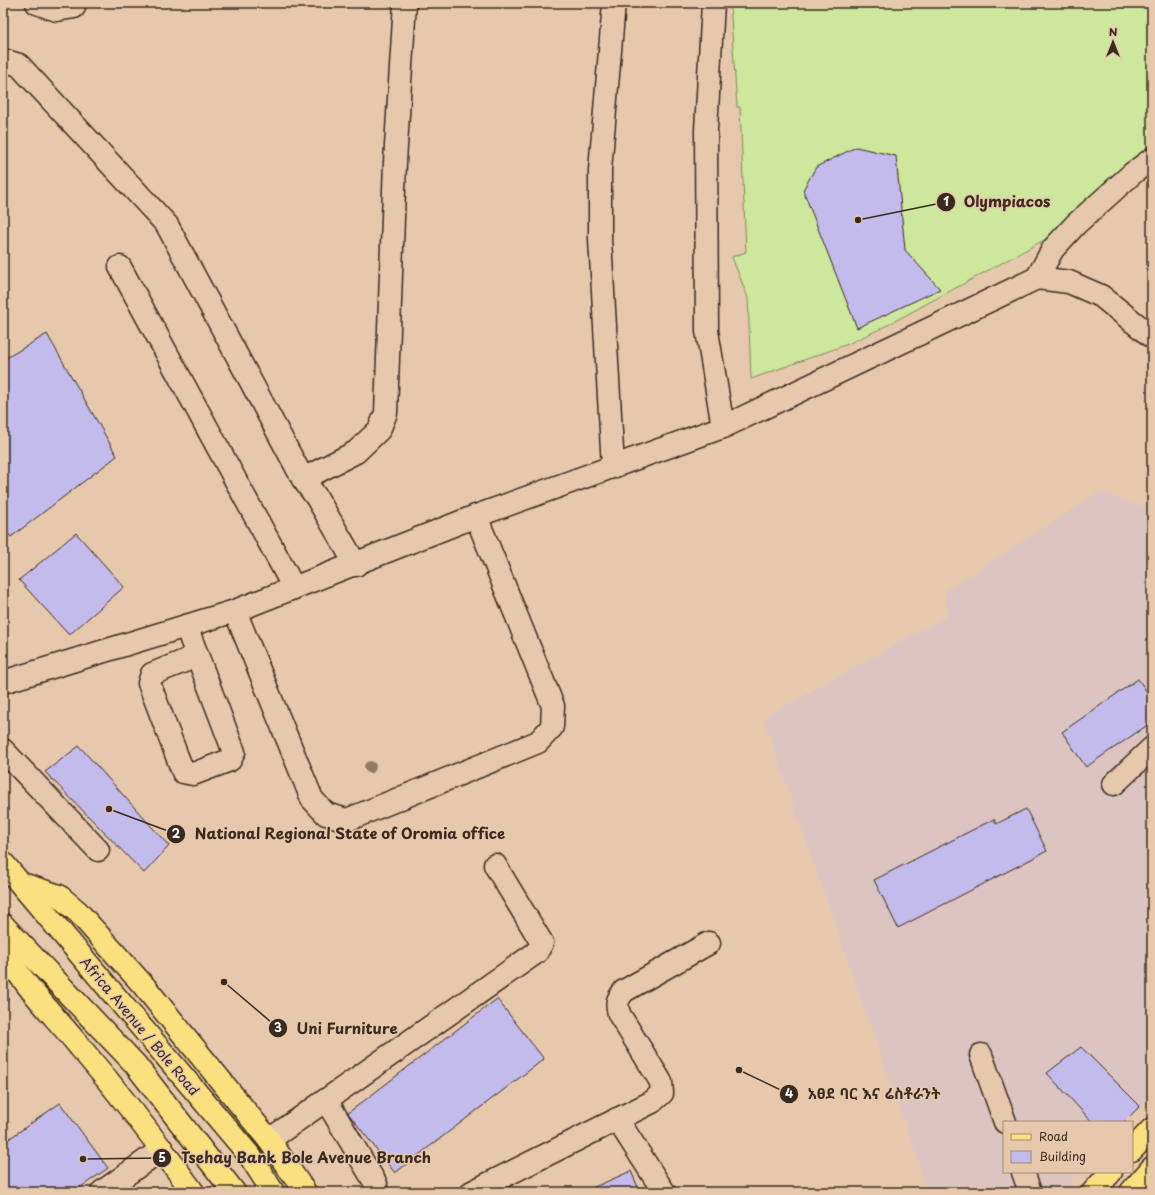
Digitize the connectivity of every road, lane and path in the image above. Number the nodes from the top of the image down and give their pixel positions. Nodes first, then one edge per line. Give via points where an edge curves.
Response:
1 (37, 3) edge
2 (405, 3) edge
3 (614, 3) edge
4 (713, 3) edge
5 (74, 7) dead end
6 (3, 60) edge
7 (1152, 159) edge
8 (120, 267) dead end
9 (1037, 278) junction
10 (1152, 337) edge
11 (723, 427) junction
12 (613, 467) junction
13 (303, 479) junction
14 (476, 516) junction
15 (356, 565) junction
16 (294, 588) junction
17 (235, 611) junction
18 (186, 626) junction
19 (197, 656) junction
20 (3, 682) edge
21 (1152, 748) edge
22 (3, 750) edge
23 (1114, 784) dead end
24 (98, 850) dead end
25 (3, 863) edge
26 (496, 865) dead end
27 (22, 884) junction
28 (3, 925) edge
29 (709, 943) dead end
30 (3, 949) edge
31 (981, 1055) dead end
32 (326, 1100) junction
33 (617, 1119) junction
34 (1005, 1121) edge
35 (1152, 1129) edge
36 (269, 1140) junction
37 (162, 1149) junction
38 (1133, 1149) edge
39 (1152, 1168) edge
40 (1023, 1173) edge
41 (1110, 1173) edge
42 (376, 1184) dead end
43 (102, 1192) edge
44 (193, 1192) edge
45 (234, 1192) edge
46 (273, 1192) edge
47 (304, 1192) edge
48 (472, 1192) edge
49 (664, 1192) edge
50 (1030, 1192) edge
51 (1093, 1192) edge
52 (1131, 1192) edge

1 - 5 street via 57,10
2 - 13 street via 386,413 379,430 356,452
3 - 12 street via 600,170 600,239
4 - 11 street via 706,130 707,331
6 - 13 street via 19,64 167,225
7 - 9 street via 1076,224 1052,250
8 - 16 street
9 - 10 street via 1069,282 1101,296
9 - 11 street
11 - 12 street
12 - 14 street
13 - 15 street
14 - 15 street
14 - 17 street via 552,706 552,727 538,742 347,820 326,814 312,799
15 - 16 street
16 - 17 street
17 - 18 street
18 - 19 street
18 - 20 street
19 - 19 street via 234,752 230,760 193,774 183,772 149,683 152,674
21 - 23 street
22 - 24 street
25 - 27 main road, Africa Avenue / Bole Road
26 - 32 street via 542,943 537,952
27 - 36 main road via 59,896 78,912 144,986
27 - 46 main road, Africa Avenue / Bole Road via 250,1156
28 - 45 main road, Africa Avenue / Bole Road via 135,1064
29 - 33 street via 624,991 617,1000 620,1014 661,1082 662,1093 652,1102
30 - 37 main road via 15,970
31 - 34 street
32 - 36 street
32 - 42 street
33 - 48 street
33 - 49 street
35 - 38 main road
36 - 47 main road
37 - 43 street
37 - 44 main road
39 - 52 main road
40 - 50 street
41 - 51 main road

